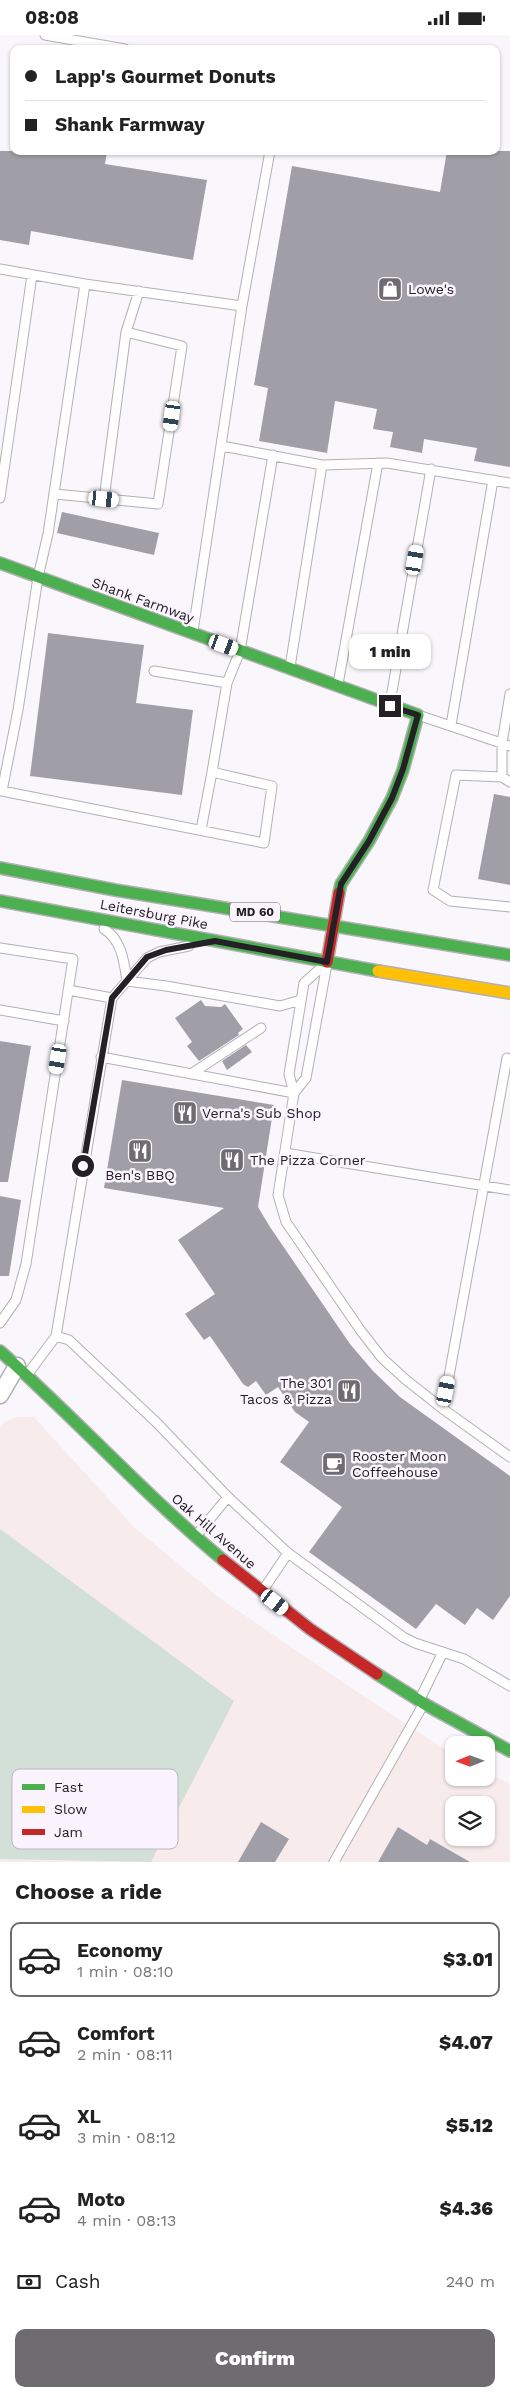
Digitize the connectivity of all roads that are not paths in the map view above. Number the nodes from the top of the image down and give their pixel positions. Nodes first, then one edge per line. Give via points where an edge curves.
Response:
1 (45, 35) edge
2 (102, 45) edge
3 (269, 155) edge
4 (0, 269) edge
5 (32, 275) junction
6 (84, 284) junction
7 (139, 291) junction
8 (242, 307) junction
9 (126, 332) junction
10 (222, 446) junction
11 (273, 455) junction
12 (378, 463) junction
13 (322, 465) junction
14 (431, 469) junction
15 (492, 480) junction
16 (510, 483) edge
17 (55, 494) junction
18 (0, 499) edge
19 (104, 499) junction
20 (0, 563) edge
21 (38, 577) junction
22 (192, 634) junction
23 (240, 651) junction
24 (290, 670) junction
25 (154, 671) dead end
26 (227, 683) junction
27 (338, 687) junction
28 (510, 694) edge
29 (390, 706) junction
30 (418, 715) junction
31 (452, 725) junction
32 (506, 745) edge
33 (212, 772) junction
34 (506, 779) edge
35 (201, 830) junction
36 (0, 868) edge
37 (0, 901) edge
38 (510, 907) edge
39 (81, 916) junction
40 (334, 925) junction
41 (215, 941) junction
42 (0, 948) edge
43 (510, 955) edge
44 (327, 962) junction
45 (127, 981) junction
46 (68, 990) junction
47 (510, 993) edge
48 (112, 998) junction
49 (301, 1000) junction
50 (0, 1010) edge
51 (64, 1021) junction
52 (261, 1028) dead end
53 (101, 1057) junction
54 (507, 1058) dead end
55 (191, 1074) junction
56 (294, 1093) junction
57 (285, 1153) junction
58 (484, 1186) junction
59 (510, 1190) edge
60 (0, 1323) edge
61 (56, 1336) junction
62 (0, 1351) edge
63 (22, 1371) junction
64 (0, 1395) edge
65 (443, 1409) junction
66 (510, 1457) edge
67 (228, 1497) junction
68 (195, 1537) junction
69 (288, 1553) junction
70 (262, 1591) junction
71 (443, 1652) junction
72 (510, 1686) edge
73 (422, 1701) junction
74 (510, 1751) edge
75 (334, 1862) edge

1 - 2 lane
3 - 8 lane
4 - 5 lane
5 - 6 lane
5 - 18 lane
6 - 7 lane
6 - 17 lane
7 - 8 lane
7 - 9 lane
8 - 10 lane
9 - 19 lane
9 - 19 lane via 182,346 158,504
10 - 11 lane
10 - 22 lane
11 - 13 lane
11 - 23 lane
12 - 13 lane
12 - 14 lane
12 - 27 lane
13 - 24 lane
14 - 15 lane
14 - 29 lane
15 - 16 lane
15 - 31 lane
17 - 19 lane
17 - 21 lane
20 - 21 street, Shank Farmway
21 - 22 street, Shank Farmway
21 - 35 lane via 2,791
22 - 23 street, Shank Farmway
23 - 24 street, Shank Farmway
23 - 26 lane
24 - 27 street, Shank Farmway
25 - 26 lane
26 - 33 lane
27 - 29 street, Shank Farmway
28 - 32 lane
29 - 30 street, Shank Farmway
30 - 31 lane
30 - 40 street via 392,798 341,884
31 - 32 lane
32 - 34 lane
33 - 35 lane
33 - 35 lane via 272,787 264,843
34 - 38 lane via 456,775 434,890 450,901
36 - 40 street, Leitersburg Pike / MD 60
37 - 39 street, Leitersburg Pike
39 - 41 street, Leitersburg Pike
39 - 45 lane via 107,930 117,942
40 - 43 street, Leitersburg Pike / MD 60
40 - 44 street
41 - 44 street, Leitersburg Pike
41 - 45 lane via 152,955
42 - 46 lane via 73,959
44 - 47 street, Leitersburg Pike
44 - 49 lane via 304,983
44 - 56 lane via 306,1078
45 - 48 lane
45 - 49 lane via 276,1005
46 - 48 lane
46 - 51 lane
48 - 53 lane
49 - 56 lane via 289,1074
50 - 51 lane
51 - 60 lane via 26,1264 16,1300
52 - 55 lane
53 - 55 lane
53 - 61 lane
54 - 58 lane
55 - 56 lane
56 - 57 lane
57 - 58 lane
57 - 65 lane via 278,1195 286,1222 372,1347
58 - 59 lane
58 - 65 lane
61 - 63 lane
61 - 67 lane via 69,1340 157,1423
62 - 63 street, Oak Hill Avenue
63 - 64 street
63 - 68 street, Oak Hill Avenue
65 - 66 lane
67 - 68 lane
67 - 69 lane
68 - 70 street, Oak Hill Avenue
69 - 70 lane
69 - 71 lane via 403,1637
70 - 73 street, Oak Hill Avenue via 371,1670
71 - 72 lane via 469,1661
71 - 73 lane
73 - 74 street, Oak Hill Avenue
73 - 75 lane

